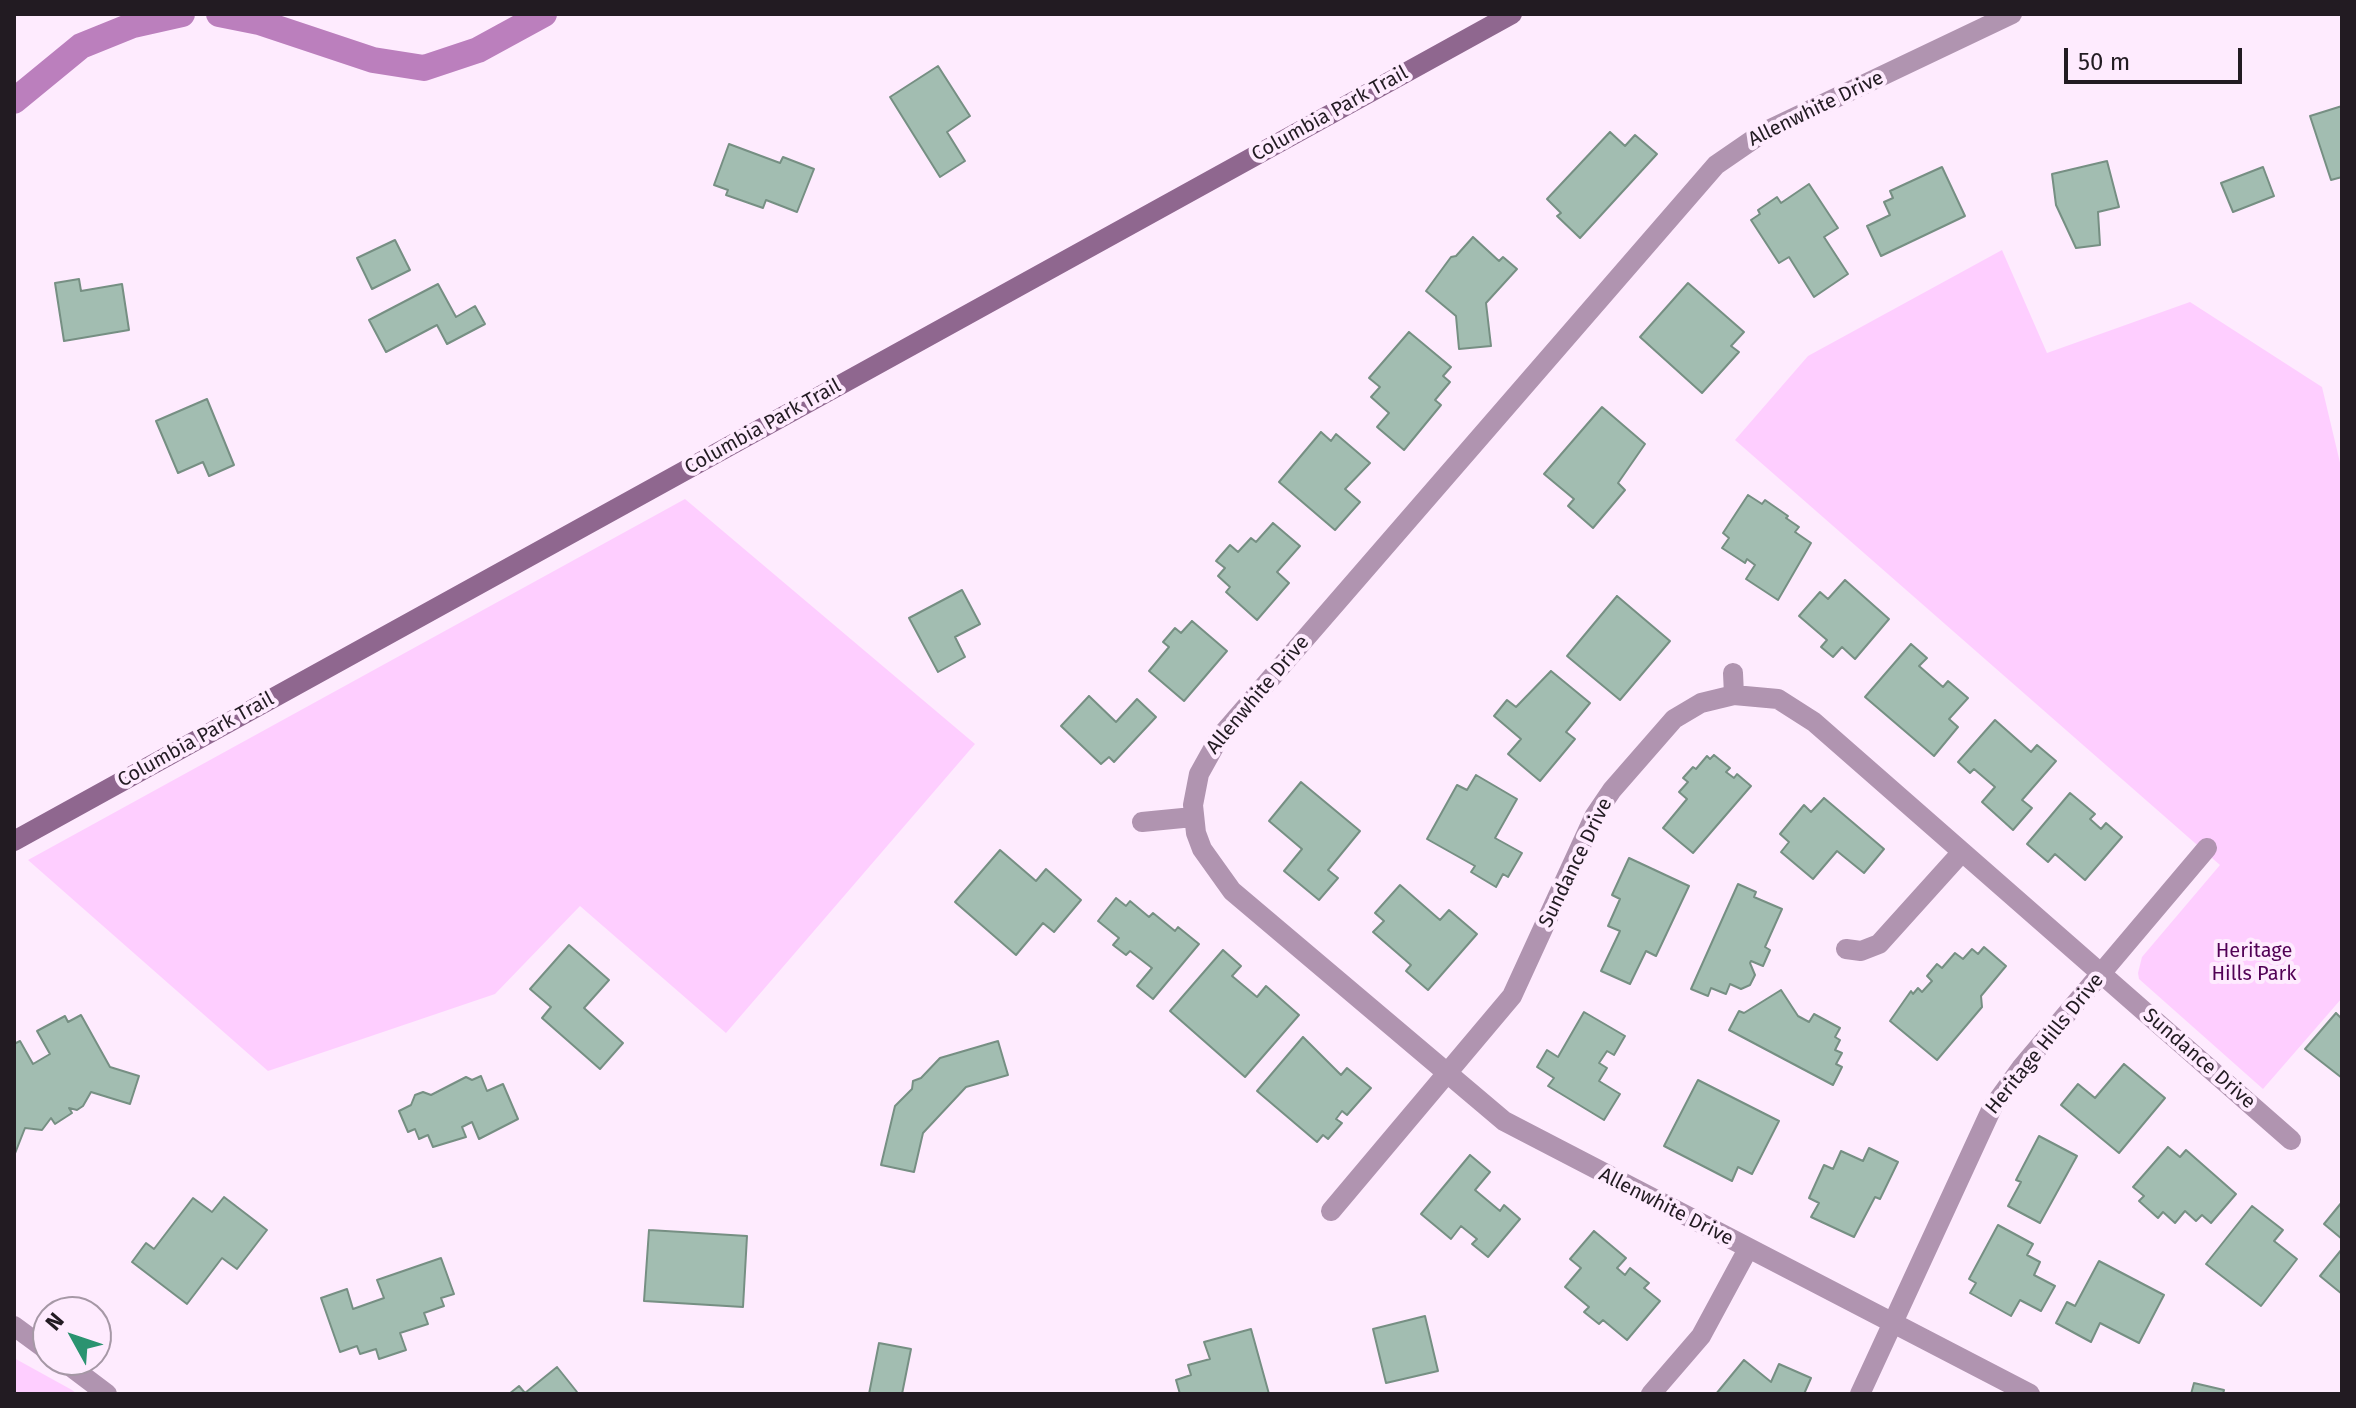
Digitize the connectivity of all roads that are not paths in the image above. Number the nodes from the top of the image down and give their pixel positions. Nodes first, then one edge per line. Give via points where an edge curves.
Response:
1 (1512, 14) edge
2 (2012, 14) edge
3 (1733, 673) dead end
4 (1734, 695) junction
5 (1193, 817) junction
6 (1142, 822) dead end
7 (14, 841) edge
8 (2207, 848) dead end
9 (1962, 852) junction
10 (1846, 949) dead end
11 (2101, 974) junction
12 (1446, 1074) junction
13 (2291, 1140) dead end
14 (1331, 1211) dead end
15 (1748, 1249) junction
16 (1892, 1323) junction
17 (14, 1326) edge
18 (32, 1339) edge
19 (83, 1376) edge
20 (107, 1394) edge
21 (1651, 1394) edge
22 (1860, 1394) edge
23 (2030, 1394) edge

1 - 7 main road, Columbia Park Trail
2 - 5 street, Allenwhite Drive via 1764,132 1705,175 1219,738 1199,774
3 - 4 street
4 - 9 street, Sundance Drive via 1764,696 1796,708
4 - 12 street, Sundance Drive via 1701,703 1674,719 1602,802 1512,996
5 - 6 street
5 - 12 street, Allenwhite Drive via 1209,862 1232,891
8 - 11 street, Heritage Hills Drive
9 - 10 street via 1879,944 1861,951
9 - 11 street, Sundance Drive
11 - 13 street, Sundance Drive
11 - 16 street, Heritage Hills Drive via 1987,1116
12 - 14 street, Sundance Drive
12 - 15 street, Allenwhite Drive via 1536,1141
15 - 16 street, Allenwhite Drive
15 - 21 street via 1701,1336
16 - 22 street, Heritage Hills Drive
16 - 23 street, Allenwhite Drive
17 - 18 street
19 - 20 street

